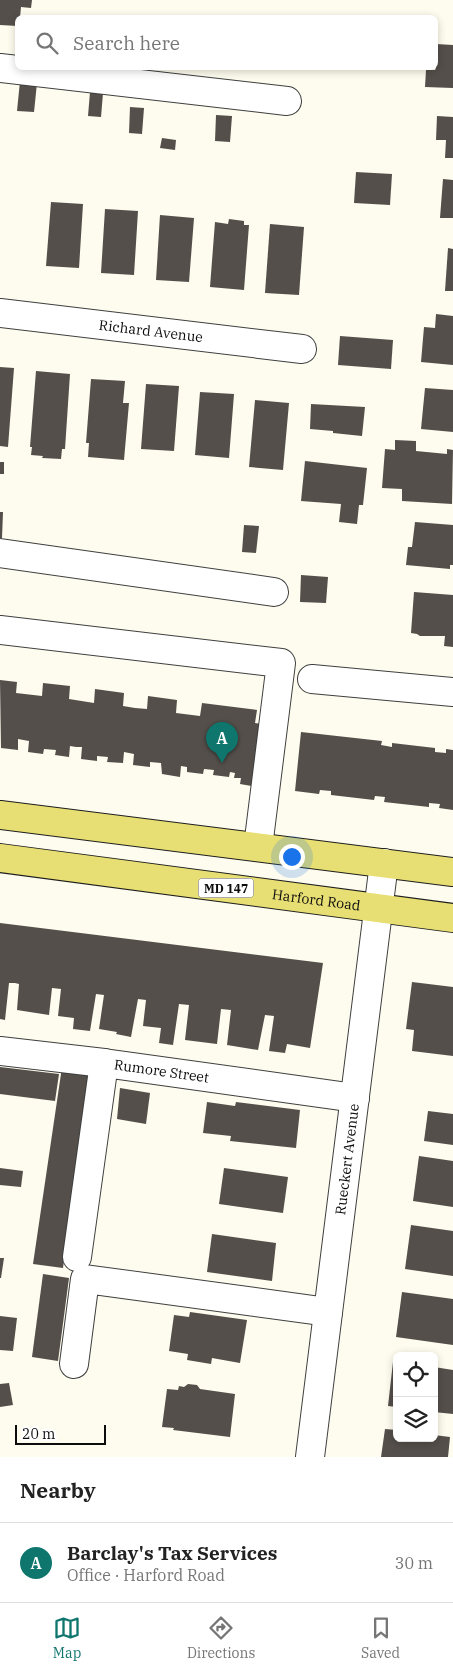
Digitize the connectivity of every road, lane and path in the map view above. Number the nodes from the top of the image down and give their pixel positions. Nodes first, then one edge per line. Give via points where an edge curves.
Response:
1 (0, 68) edge
2 (15, 70) edge
3 (17, 70) edge
4 (287, 101) dead end
5 (0, 313) edge
6 (302, 349) dead end
7 (0, 553) edge
8 (274, 592) dead end
9 (0, 630) edge
10 (312, 680) dead end
11 (453, 692) edge
12 (0, 815) edge
13 (258, 847) junction
14 (0, 858) edge
15 (384, 863) junction
16 (453, 872) edge
17 (378, 908) junction
18 (453, 918) edge
19 (0, 1051) edge
20 (104, 1063) junction
21 (355, 1098) junction
22 (77, 1257) dead end
23 (328, 1312) junction
24 (74, 1364) dead end
25 (310, 1457) edge

1 - 2 street
3 - 4 street
5 - 6 street, Richard Avenue
7 - 8 street
9 - 13 street via 281,663
10 - 11 street
12 - 13 main road
13 - 15 main road
14 - 17 main road, Harford Road / MD 147
15 - 16 main road
15 - 17 street, Rueckert Avenue
17 - 18 main road, Harford Road / MD 147
17 - 21 street, Rueckert Avenue
19 - 20 street
20 - 21 street, Rumore Street
20 - 22 street, Rumore Street
21 - 23 street, Rueckert Avenue
23 - 24 street via 85,1279
23 - 25 street, Rueckert Avenue

